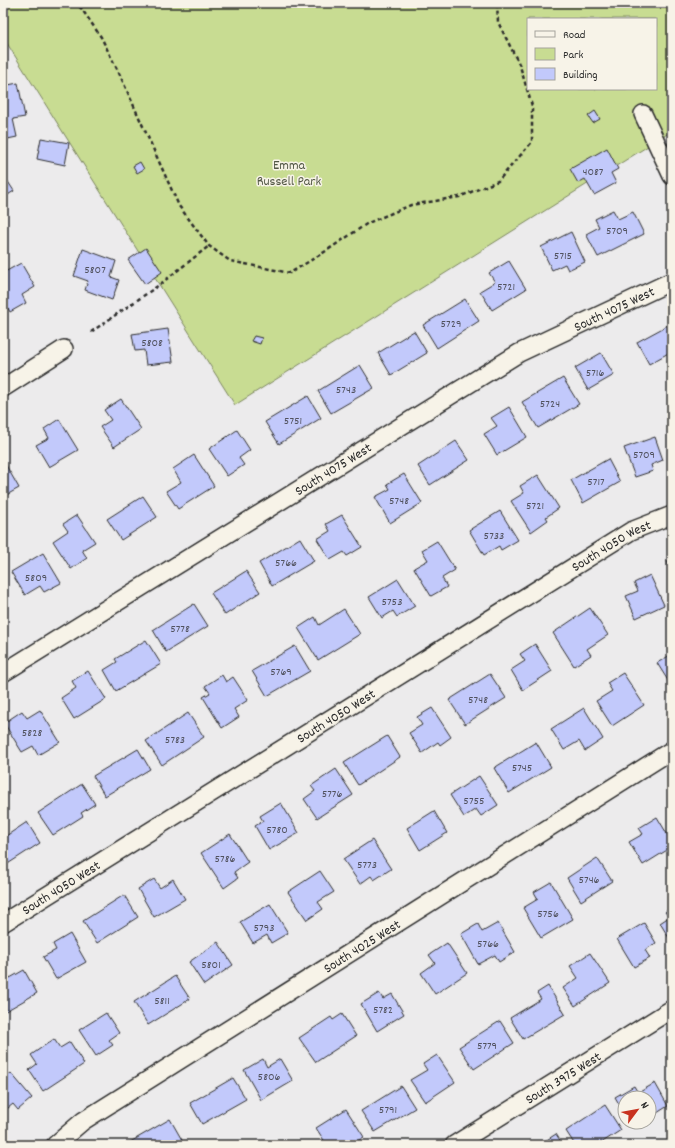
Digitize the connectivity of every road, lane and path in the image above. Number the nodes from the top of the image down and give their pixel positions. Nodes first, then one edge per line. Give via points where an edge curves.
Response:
1 (73, 3) edge
2 (497, 3) edge
3 (527, 89) edge
4 (527, 90) edge
5 (643, 114) dead end
6 (672, 176) edge
7 (209, 246) junction
8 (672, 281) edge
9 (91, 332) dead end
10 (64, 350) dead end
11 (3, 388) edge
12 (672, 515) edge
13 (3, 673) edge
14 (672, 750) edge
15 (3, 924) edge
16 (672, 1008) edge
17 (55, 1145) edge
18 (454, 1145) edge

1 - 7 path via 81,8 101,37 179,206
2 - 3 path via 498,22 520,66
4 - 7 path via 532,106 532,142 498,181 459,197 411,205 368,223 290,273 230,261
5 - 6 street
7 - 9 path via 159,285
8 - 13 street, South 4075 West via 519,353
10 - 11 street
12 - 15 street, South 4050 West via 630,531
14 - 17 street, South 4025 West via 83,1122
16 - 18 street, South 3975 West

